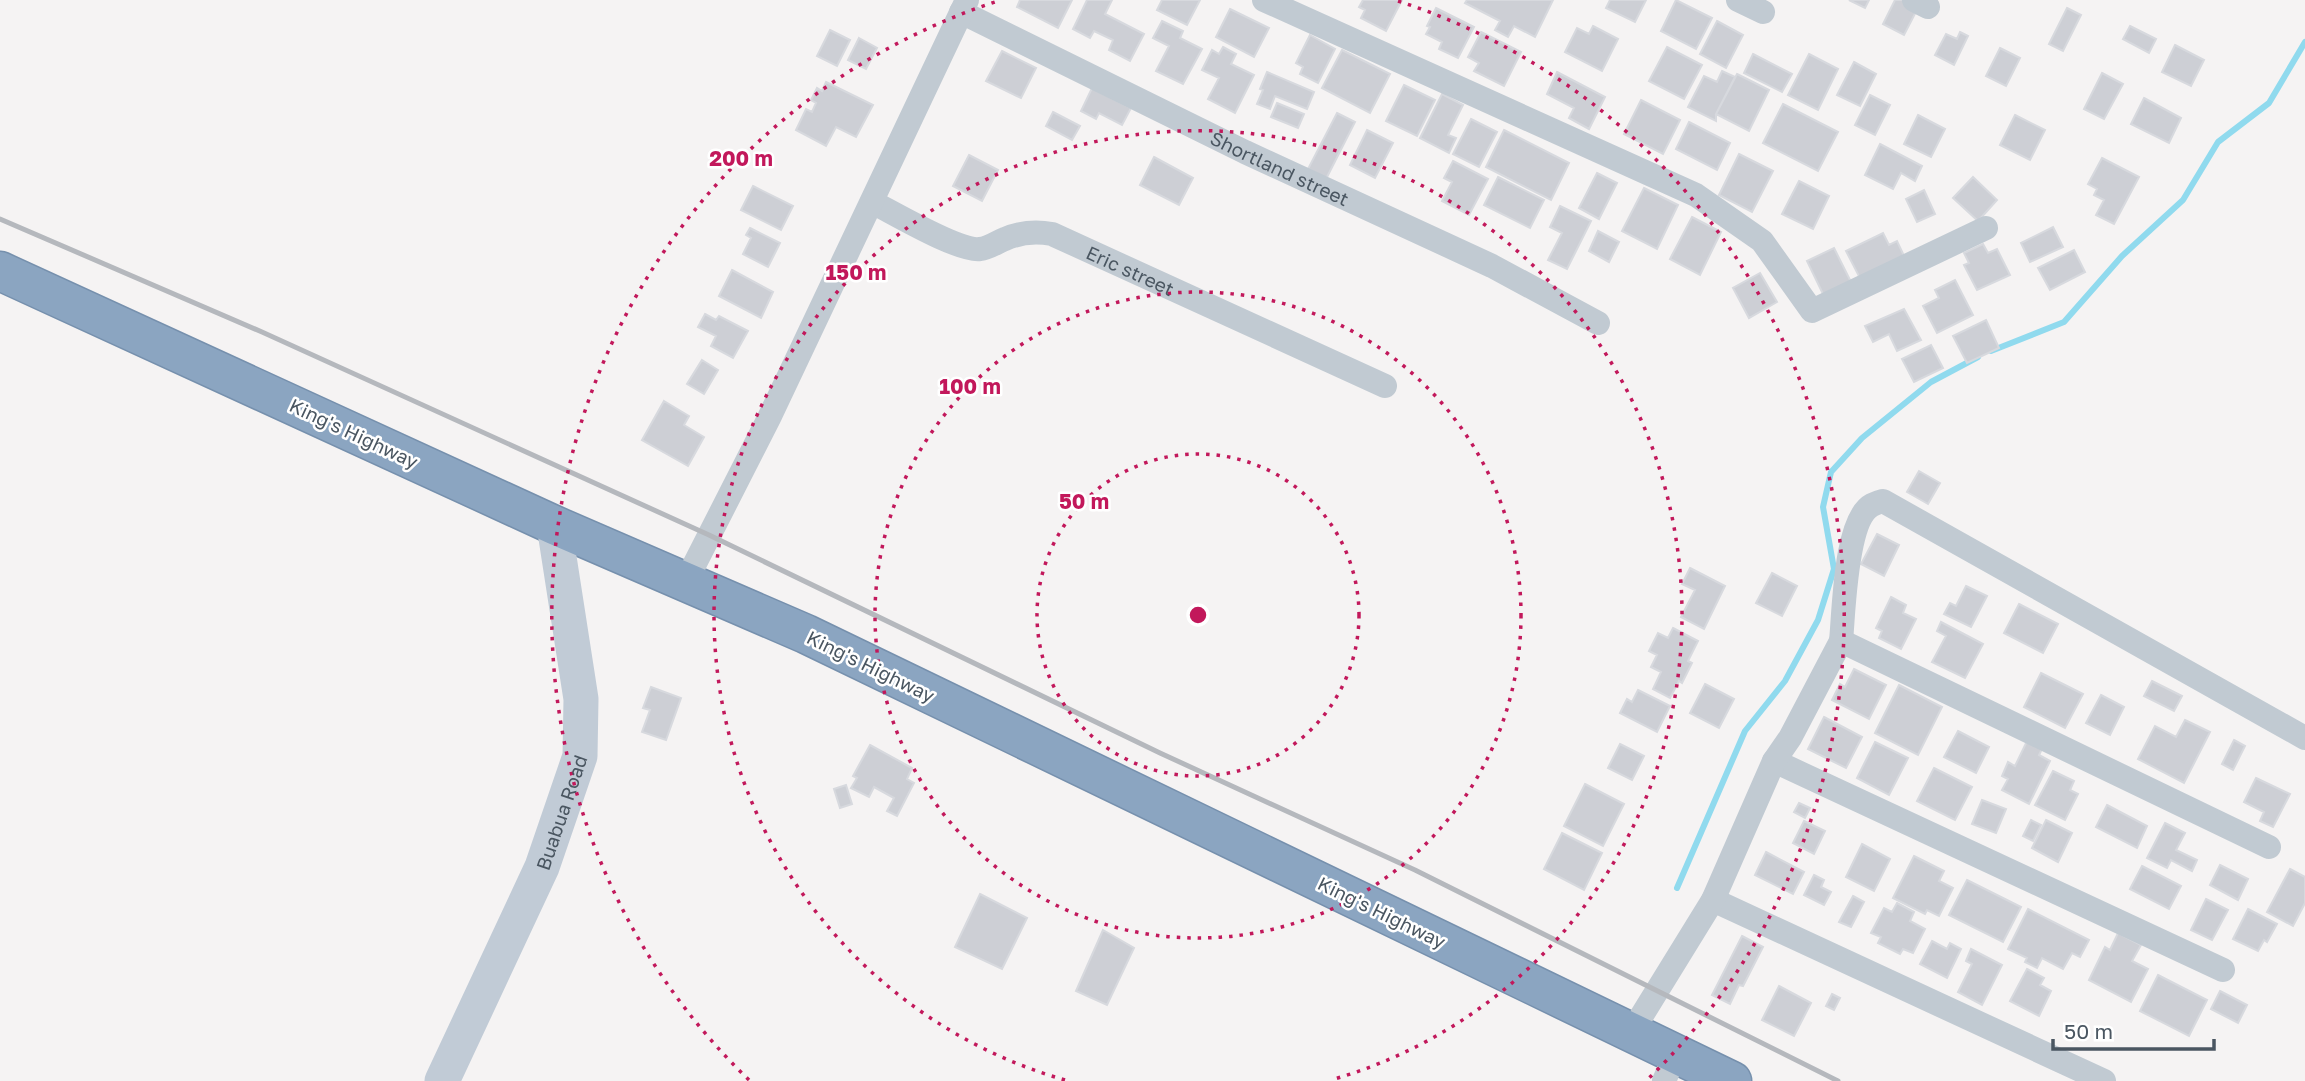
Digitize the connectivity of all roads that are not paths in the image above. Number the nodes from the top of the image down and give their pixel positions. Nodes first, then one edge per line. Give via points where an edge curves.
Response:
1 (1264, 0) edge
2 (1738, 0) edge
3 (964, 6) edge
4 (1763, 12) dead end
5 (872, 202) junction
6 (1986, 228) dead end
7 (0, 271) edge
8 (1598, 323) dead end
9 (1385, 386) dead end
10 (554, 525) junction
11 (685, 583) junction
12 (1841, 641) junction
13 (2305, 738) edge
14 (1774, 761) junction
15 (2269, 848) dead end
16 (1713, 900) junction
17 (2223, 970) dead end
18 (1631, 1033) junction
19 (1670, 1067) edge
20 (442, 1081) edge
21 (1732, 1081) edge
22 (2104, 1081) edge

1 - 6 street via 1696,195 1762,241 1812,311
2 - 4 street
3 - 5 street
3 - 8 street, Shortland street via 1245,152 1493,266
5 - 9 street, Eric street via 965,248 987,247 1027,232 1052,234
5 - 11 street
7 - 10 highway, King's Highway
10 - 11 highway, King's Highway
10 - 20 street, Buabua Road via 581,699 580,756 542,867
11 - 18 highway, King's Highway via 806,634
12 - 13 street via 1853,536 1865,512 1883,501
12 - 14 street
12 - 15 street
14 - 16 street
14 - 17 street
16 - 18 street
16 - 22 street
18 - 19 highway, King's Highway
19 - 21 highway, King's Highway

